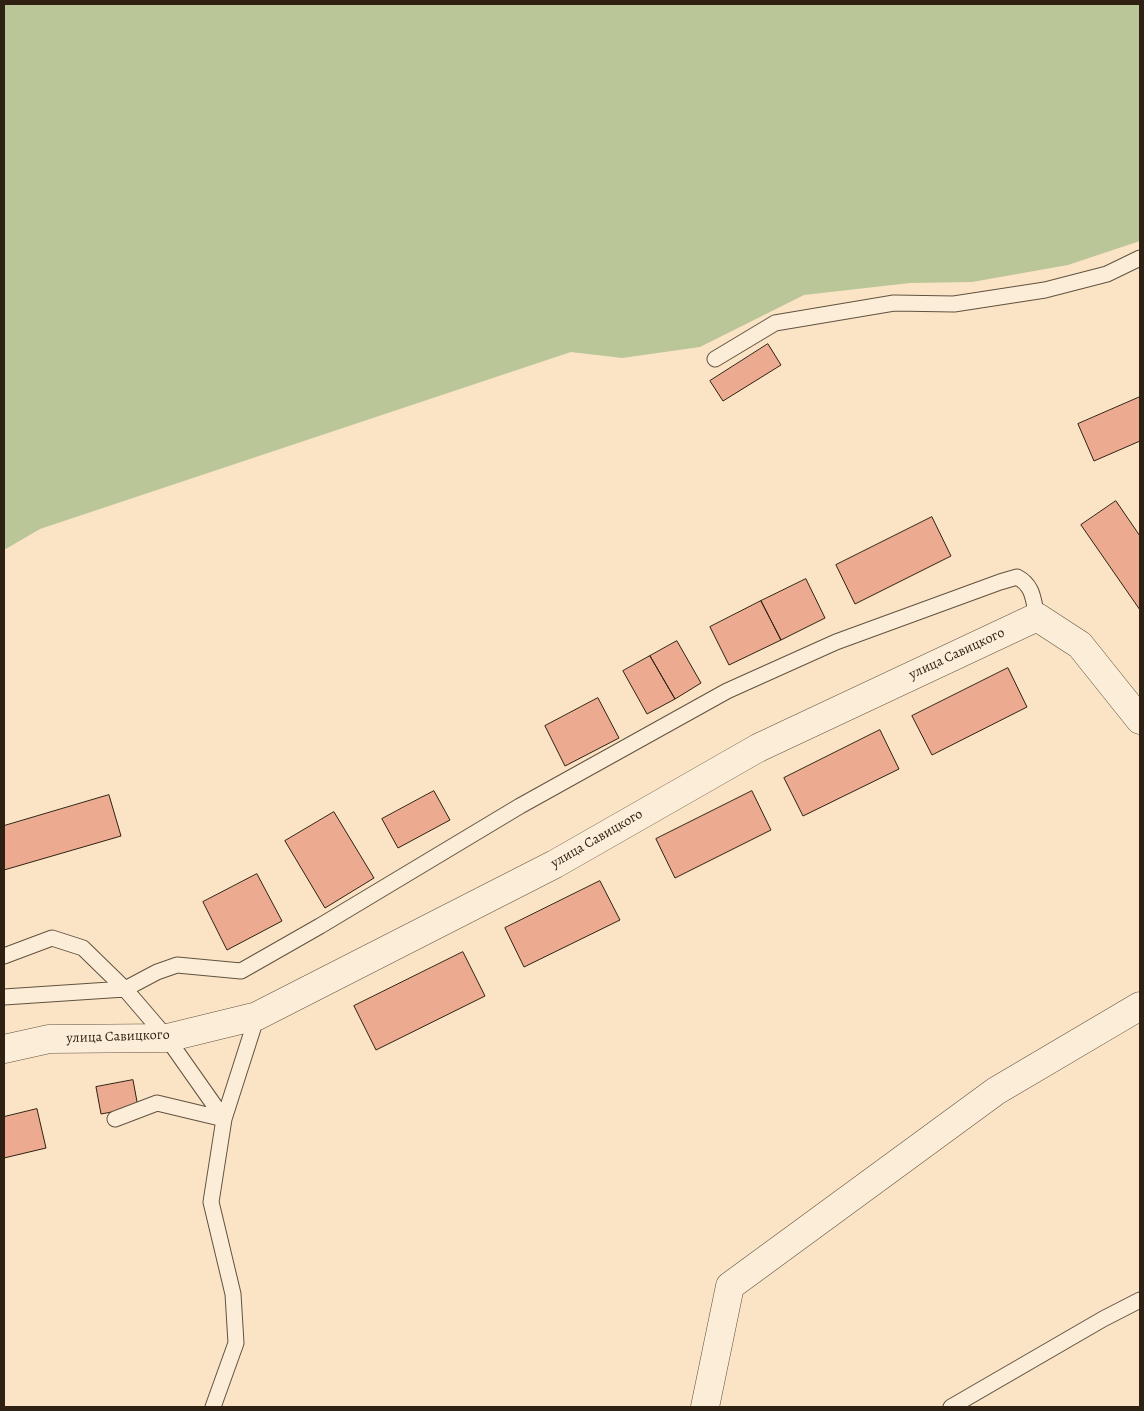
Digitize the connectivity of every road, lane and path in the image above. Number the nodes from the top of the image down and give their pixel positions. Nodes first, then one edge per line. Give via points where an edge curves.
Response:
1 (1140, 258) edge
2 (715, 359) dead end
3 (1037, 617) junction
4 (1140, 720) edge
5 (4, 956) edge
6 (125, 990) junction
7 (4, 997) edge
8 (1140, 1006) edge
9 (257, 1016) junction
10 (167, 1038) junction
11 (4, 1049) edge
12 (115, 1119) dead end
13 (224, 1119) junction
14 (1140, 1300) edge
15 (213, 1407) edge
16 (705, 1407) edge
17 (951, 1407) edge

1 - 2 lane via 1107,274 1045,290 954,304 894,303 775,323
3 - 4 street via 1080,644
3 - 6 lane via 1032,594 1025,582 1017,577 836,642 727,691 520,806 242,971 177,965
3 - 9 street, улица Савицкого via 758,748 556,864
5 - 6 lane via 52,938 83,948
6 - 7 lane
6 - 10 lane
8 - 16 street via 996,1091 730,1286
9 - 10 street, улица Савицкого
9 - 13 lane
10 - 11 street, улица Савицкого via 49,1039
10 - 13 lane
12 - 13 lane via 157,1103
13 - 15 lane via 212,1202 233,1294 236,1343
14 - 17 lane

